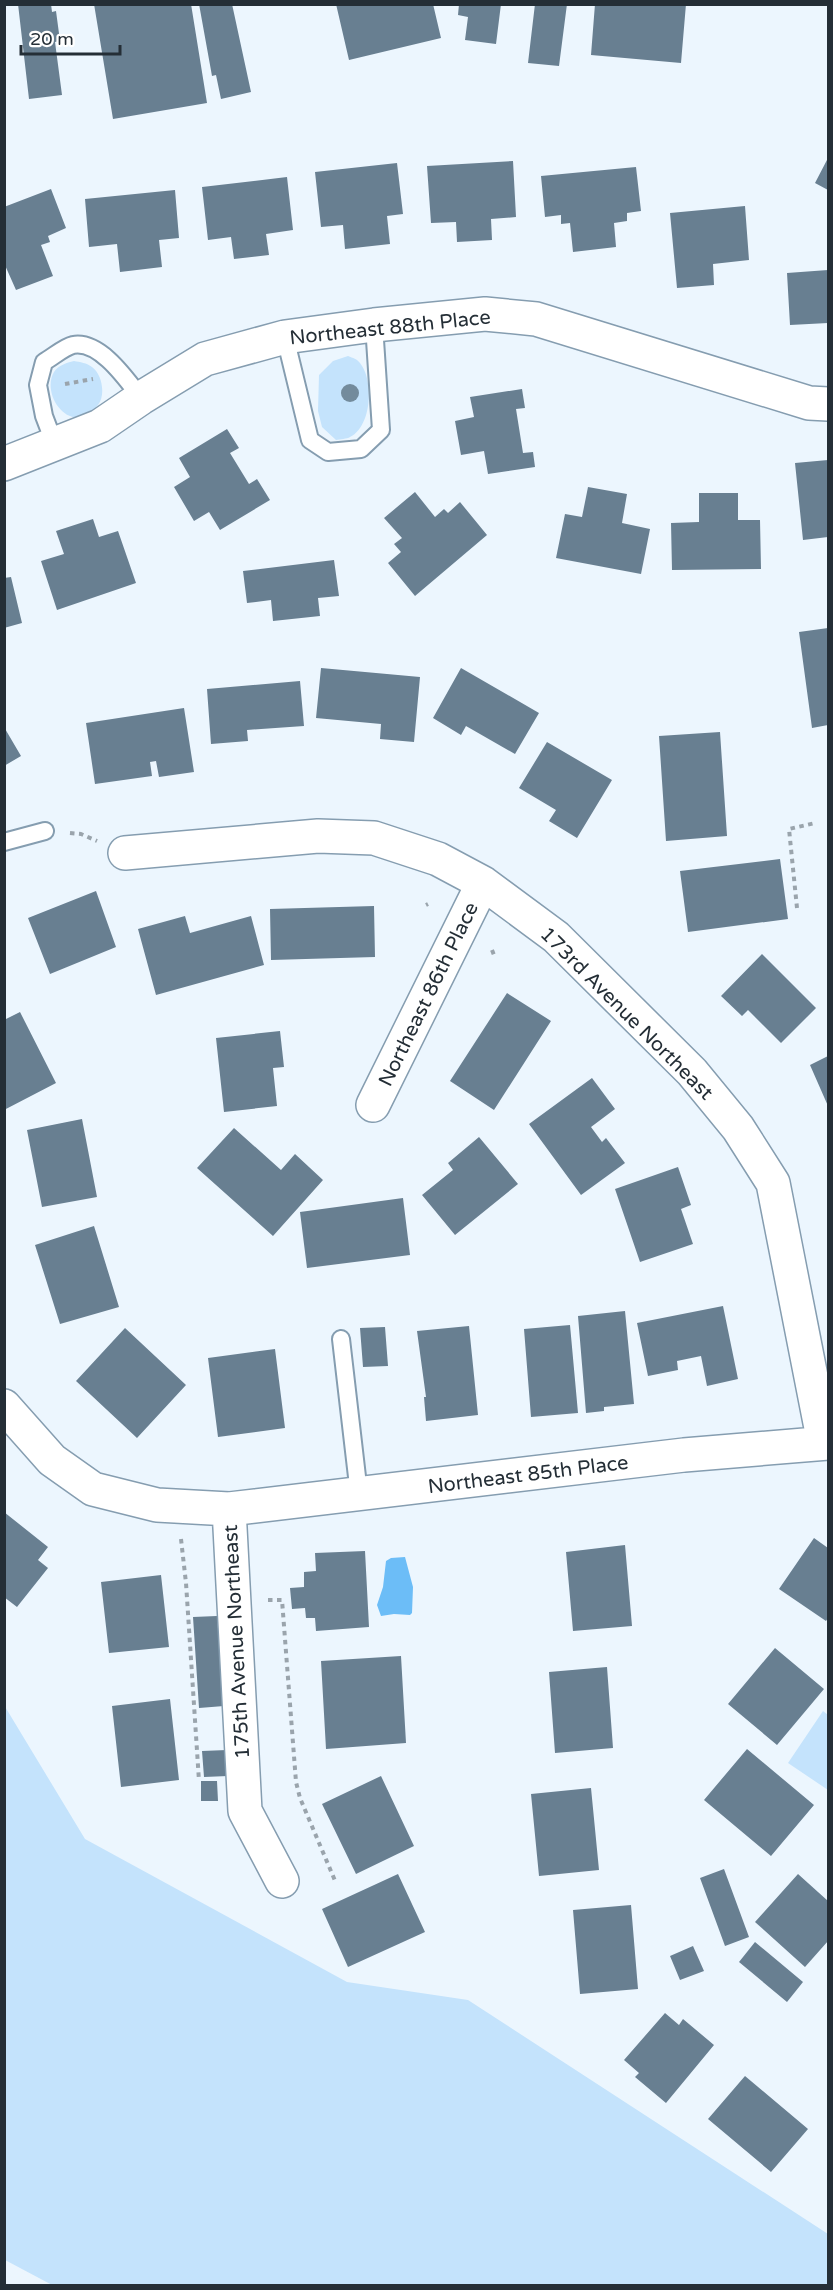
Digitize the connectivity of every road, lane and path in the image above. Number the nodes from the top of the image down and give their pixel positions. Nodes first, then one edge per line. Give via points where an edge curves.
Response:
1 (374, 325) junction
2 (285, 337) junction
3 (99, 376) dead end
4 (62, 385) dead end
5 (141, 398) junction
6 (828, 404) edge
7 (54, 445) junction
8 (4, 464) edge
9 (815, 823) dead end
10 (45, 831) joint
11 (4, 842) edge
12 (125, 853) joint
13 (483, 883) junction
14 (798, 908) dead end
15 (373, 1106) dead end
16 (341, 1339) dead end
17 (4, 1406) edge
18 (826, 1443) edge
19 (359, 1494) junction
20 (229, 1509) junction
21 (181, 1538) dead end
22 (265, 1600) dead end
23 (199, 1781) dead end
24 (282, 1881) dead end
25 (336, 1883) dead end

1 - 2 street, Northeast 88th Place
1 - 2 lane via 381,430 361,449 328,452 310,440
1 - 6 street, Northeast 88th Place via 485,314 536,319 809,403
2 - 5 street, Northeast 88th Place via 205,359
3 - 4 path
5 - 7 street, Northeast 88th Place via 100,426
5 - 7 lane via 122,373 92,347 73,345 44,362 38,385
7 - 8 street, Northeast 88th Place
9 - 14 path via 789,829
10 - 11 lane
10 - 12 path via 81,834
12 - 13 street, 173rd Avenue Northeast via 318,836 374,838 438,859
13 - 15 street, Northeast 86th Place
13 - 18 street, 173rd Avenue Northeast via 556,937 692,1072 738,1128 773,1183
16 - 19 lane
17 - 20 street, 175th Avenue Northeast via 52,1460 93,1489 157,1505
18 - 19 street, Northeast 85th Place via 684,1455
19 - 20 street, Northeast 85th Place
20 - 24 street, 175th Avenue Northeast via 246,1810
21 - 23 path
22 - 25 path via 282,1600 296,1782

